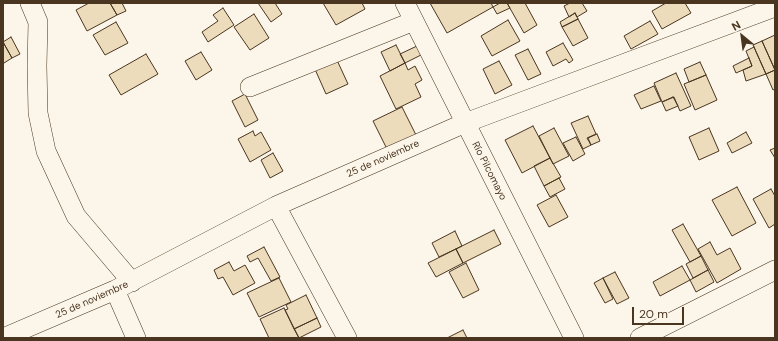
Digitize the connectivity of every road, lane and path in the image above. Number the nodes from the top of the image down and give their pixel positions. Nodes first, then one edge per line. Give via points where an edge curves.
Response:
1 (30, 3) edge
2 (405, 3) edge
3 (775, 7) edge
4 (414, 21) junction
5 (250, 87) dead end
6 (465, 122) junction
7 (276, 206) junction
8 (775, 270) edge
9 (124, 286) junction
10 (3, 338) edge
11 (136, 338) edge
12 (347, 338) edge
13 (574, 338) edge
14 (640, 338) edge

1 - 9 street via 38,22 38,113 46,151 76,216
2 - 4 street, Río Pilcomayo
3 - 6 street, 25 de noviembre
4 - 5 street
4 - 6 street, Río Pilcomayo
6 - 7 street, 25 de noviembre
6 - 13 street, Río Pilcomayo
7 - 9 street, 25 de noviembre
7 - 12 street
8 - 14 street
9 - 10 street, 25 de noviembre
9 - 11 street

